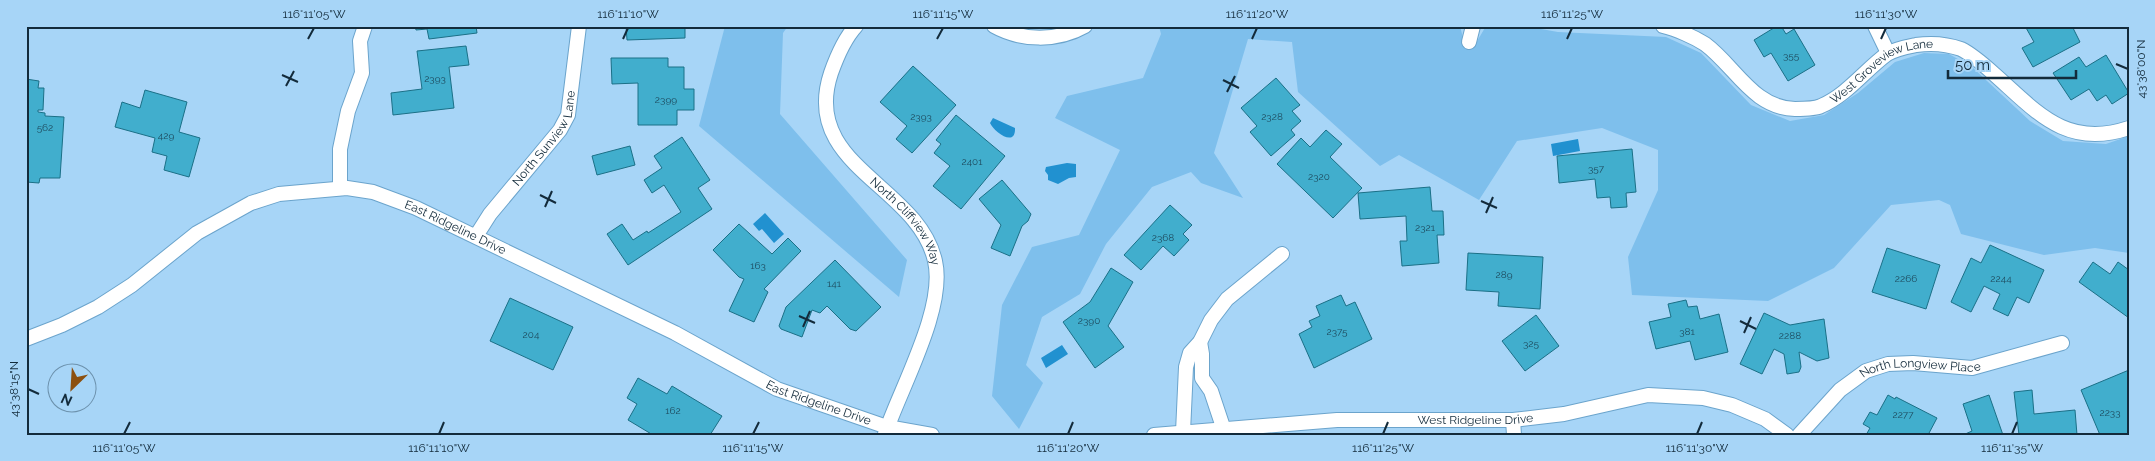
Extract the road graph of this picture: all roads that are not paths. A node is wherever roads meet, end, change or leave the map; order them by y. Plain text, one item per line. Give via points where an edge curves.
1 (365, 26) edge
2 (579, 26) edge
3 (856, 26) edge
4 (994, 26) edge
5 (1085, 26) edge
6 (1473, 26) edge
7 (1663, 26) edge
8 (1875, 26) edge
9 (1469, 42) dead end
10 (1888, 53) junction
11 (2129, 128) edge
12 (340, 188) junction
13 (476, 236) junction
14 (1282, 254) dead end
15 (26, 339) edge
16 (1200, 342) junction
17 (2062, 343) dead end
18 (1206, 386) junction
19 (1186, 388) junction
20 (1513, 420) junction
21 (1224, 430) junction
22 (886, 431) edge
23 (1183, 432) junction
24 (932, 435) edge
25 (1154, 435) edge
26 (1514, 435) edge
27 (1788, 435) edge
28 (1799, 435) edge

1 - 12 street via 360,41 362,72 348,111 340,149
2 - 13 street, North Sunview Lane via 568,115 560,130 490,214
3 - 22 street, North Cliffview Way via 837,56 827,85 826,112 837,142 852,162 908,213 923,232 935,261 933,311
4 - 5 street via 1026,38 1055,37
6 - 9 street
7 - 10 street, West Groveview Lane via 1705,44 1762,99 1778,107 1820,106 1839,95
8 - 10 street
10 - 11 street, West Groveview Lane via 1925,44 1961,49 1980,61 2044,118 2065,130 2110,134
12 - 13 street, East Ridgeline Drive via 394,198
12 - 15 street, East Ridgeline Drive via 279,194 251,203 197,233 132,285 98,307
13 - 22 street, East Ridgeline Drive via 676,333 777,389
14 - 16 street via 1227,299 1210,320
16 - 18 street via 1202,378
16 - 19 street via 1190,353
17 - 28 street, North Longview Place via 1972,368 1913,363 1888,364 1866,371 1840,390
18 - 19 street
18 - 21 street via 1211,391
19 - 23 street
20 - 21 street, West Ridgeline Drive via 1337,420
20 - 26 street
20 - 27 street, West Ridgeline Drive via 1564,414 1648,395 1703,398 1732,405 1765,419
21 - 23 street, West Ridgeline Drive
22 - 24 street
23 - 25 street, West Ridgeline Drive

